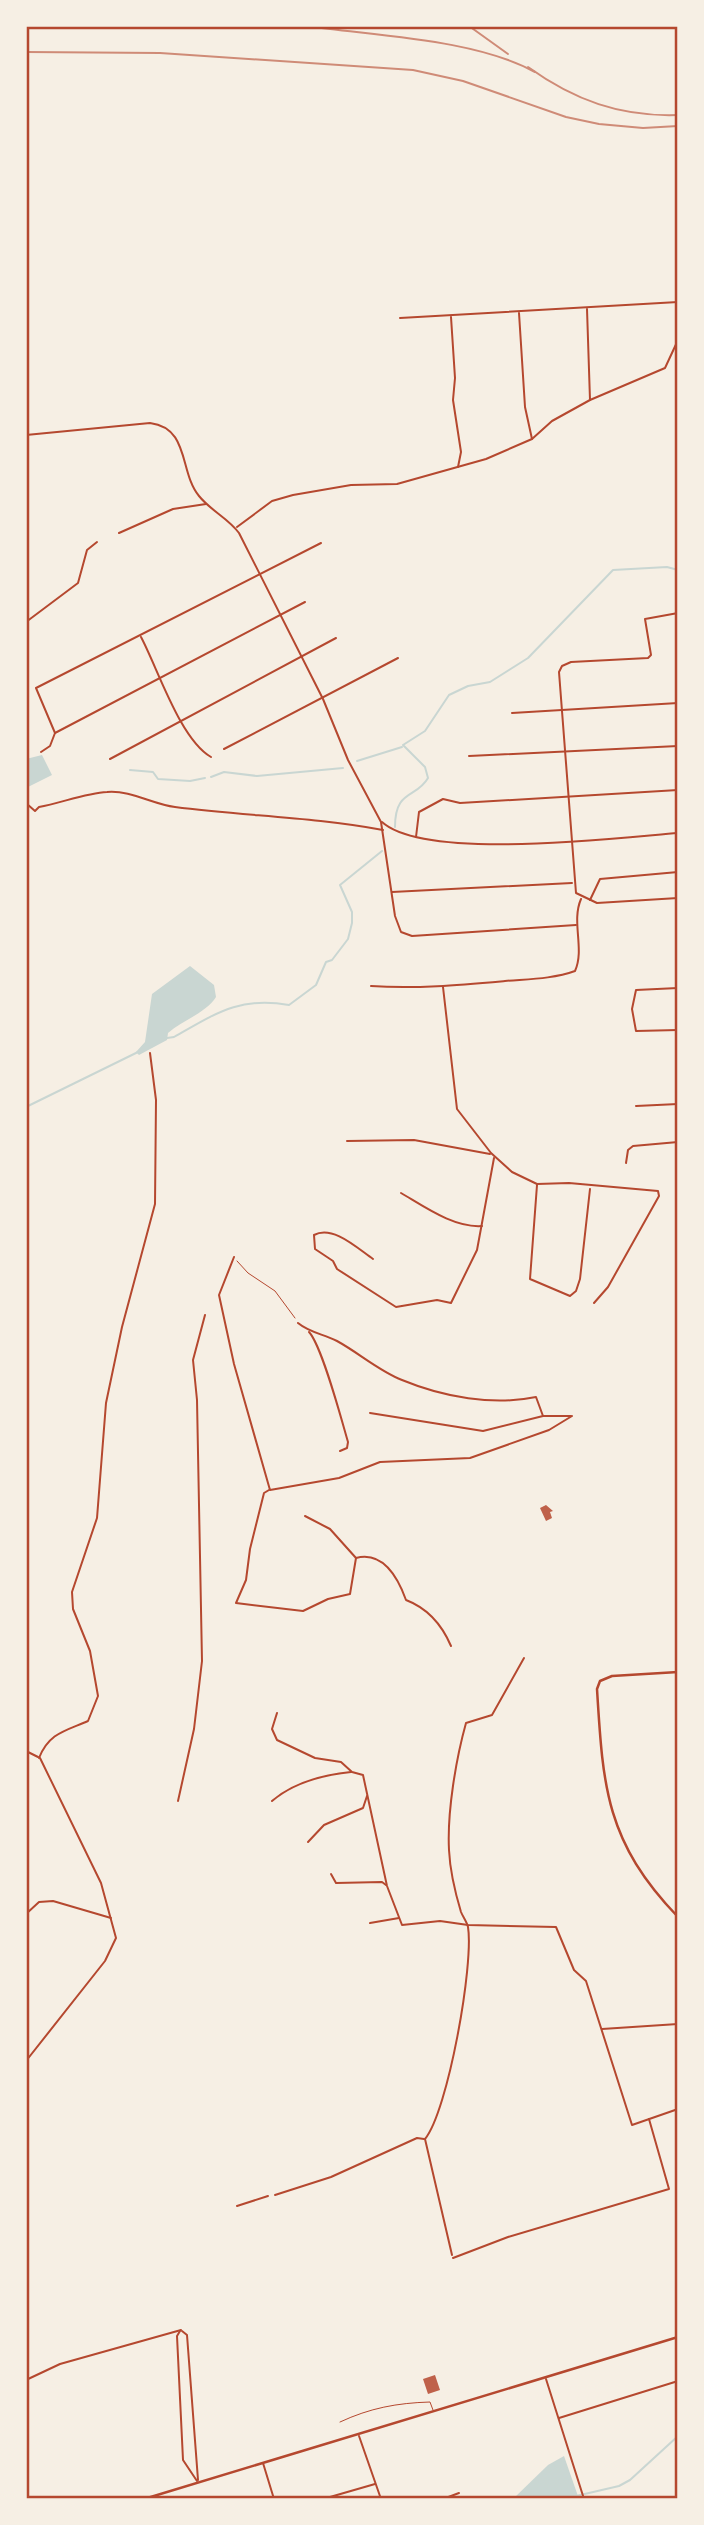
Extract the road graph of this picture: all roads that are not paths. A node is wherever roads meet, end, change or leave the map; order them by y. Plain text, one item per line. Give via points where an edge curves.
1 (678, 302) edge
2 (587, 308) junction
3 (519, 312) junction
4 (451, 316) junction
5 (400, 318) dead end
6 (678, 340) edge
7 (590, 400) junction
8 (26, 435) edge
9 (531, 439) junction
10 (458, 468) junction
11 (207, 504) junction
12 (235, 528) junction
13 (119, 533) dead end
14 (97, 542) dead end
15 (321, 543) dead end
16 (260, 574) junction
17 (305, 602) dead end
18 (678, 613) edge
19 (281, 616) junction
20 (26, 622) edge
21 (141, 636) junction
22 (336, 638) dead end
23 (302, 657) junction
24 (398, 657) dead end
25 (162, 676) junction
26 (323, 699) junction
27 (678, 703) edge
28 (562, 710) junction
29 (512, 713) dead end
30 (181, 719) junction
31 (55, 733) junction
32 (678, 746) edge
33 (224, 749) dead end
34 (565, 751) junction
35 (41, 752) dead end
36 (469, 756) dead end
37 (211, 757) dead end
38 (110, 759) dead end
39 (678, 790) edge
40 (568, 796) junction
41 (27, 804) edge
42 (381, 822) junction
43 (384, 830) junction
44 (392, 831) junction
45 (678, 833) edge
46 (386, 838) junction
47 (415, 838) junction
48 (570, 841) junction
49 (678, 872) edge
50 (573, 883) junction
51 (391, 892) junction
52 (581, 898) junction
53 (678, 898) edge
54 (589, 901) junction
55 (576, 925) junction
56 (372, 986) dead end
57 (443, 986) junction
58 (678, 988) edge
59 (678, 1030) edge
60 (150, 1053) dead end
61 (678, 1104) edge
62 (636, 1106) dead end
63 (347, 1141) dead end
64 (678, 1142) edge
65 (491, 1153) junction
66 (495, 1157) junction
67 (626, 1163) dead end
68 (537, 1184) junction
69 (590, 1187) junction
70 (401, 1193) dead end
71 (483, 1226) junction
72 (234, 1257) road end
73 (373, 1259) dead end
74 (594, 1303) dead end
75 (205, 1315) dead end
76 (299, 1323) road end
77 (308, 1331) junction
78 (370, 1413) dead end
79 (543, 1416) junction
80 (340, 1451) dead end
81 (270, 1490) junction
82 (304, 1517) dead end
83 (356, 1558) junction
84 (451, 1646) dead end
85 (524, 1658) dead end
86 (678, 1672) edge
87 (277, 1713) dead end
88 (26, 1744) edge
89 (27, 1751) edge
90 (39, 1758) junction
91 (352, 1772) junction
92 (368, 1795) junction
93 (178, 1801) dead end
94 (272, 1801) dead end
95 (308, 1842) dead end
96 (331, 1874) dead end
97 (387, 1886) junction
98 (26, 1914) edge
99 (678, 1917) edge
100 (112, 1918) junction
101 (399, 1918) junction
102 (370, 1923) dead end
103 (468, 1925) junction
104 (678, 2024) edge
105 (601, 2029) junction
106 (26, 2061) edge
107 (678, 2109) edge
108 (649, 2119) junction
109 (425, 2139) junction
110 (275, 2195) dead end
111 (268, 2196) dead end
112 (237, 2206) dead end
113 (181, 2330) junction
114 (678, 2337) edge
115 (546, 2379) junction
116 (26, 2380) edge
117 (678, 2381) edge
118 (433, 2412) junction
119 (558, 2419) junction
120 (340, 2422) dead end
121 (359, 2435) junction
122 (263, 2462) junction
123 (198, 2482) junction
124 (376, 2484) junction
125 (459, 2493) dead end
126 (330, 2497) edge
127 (144, 2499) edge
128 (274, 2499) edge
129 (381, 2499) edge
130 (443, 2499) edge
131 (584, 2499) edge

1 - 2 street
2 - 3 street
2 - 7 street
3 - 4 street
3 - 9 street
4 - 5 street
4 - 10 street via 453,400 461,452
6 - 7 street via 665,368
7 - 9 street
8 - 11 street via 162,425 178,441 193,488
9 - 10 street
10 - 12 street via 397,484 351,485 293,495 272,501
11 - 12 street
11 - 13 street via 173,509
12 - 16 street
14 - 20 street via 87,550 78,583
15 - 16 street
16 - 19 street
16 - 21 street
17 - 19 street
18 - 28 street via 645,619 648,658 565,664 559,672
19 - 23 street
19 - 25 street
21 - 25 street
21 - 31 street via 125,640 36,688
22 - 23 street
23 - 26 street
23 - 30 street
24 - 26 street
25 - 30 street
25 - 31 street
26 - 33 street
26 - 42 street
27 - 28 street
28 - 29 street
28 - 34 street
30 - 37 street via 195,743
30 - 38 street
31 - 35 street via 50,746
32 - 34 street
34 - 36 street
34 - 40 street
39 - 40 street
40 - 47 street via 460,803 443,799 419,812
40 - 48 street
41 - 43 street via 35,811 118,792 171,807 245,817 326,819
42 - 43 street
42 - 44 street
43 - 46 street
44 - 46 street
44 - 47 street
45 - 48 street
46 - 51 street
47 - 48 street via 475,845
48 - 50 street
49 - 54 street via 600,878
50 - 51 street
50 - 52 street
51 - 55 street via 398,928 412,936
52 - 54 street
52 - 55 street
53 - 54 street
55 - 57 street via 575,971
56 - 57 street
57 - 65 street via 457,1109
58 - 59 street via 636,990 632,1010 636,1031
60 - 90 street via 156,1100 155,1204 106,1403 97,1518 72,1592 98,1696 88,1721 46,1742
61 - 62 street
63 - 65 street via 414,1140
64 - 67 street via 633,1146
65 - 66 street
66 - 68 street
66 - 71 street
68 - 69 street
68 - 69 street via 530,1279 573,1295 582,1265
69 - 74 street via 649,1188 659,1196 608,1287
70 - 71 street via 469,1227
71 - 73 street via 477,1250 451,1303 437,1300 396,1307 337,1269 314,1248 314,1235 332,1233
72 - 81 street via 219,1295
75 - 93 street via 193,1360 202,1661 194,1729
76 - 77 street
77 - 79 street via 326,1335 393,1376 420,1386 480,1400 536,1397
77 - 80 street via 321,1351 348,1442
78 - 79 street via 483,1431
79 - 81 street via 572,1416 550,1430 470,1458 380,1462 340,1479
81 - 83 street via 264,1493 246,1580 236,1603 303,1611 328,1599 346,1598
82 - 83 street via 330,1529
83 - 84 street via 372,1556 384,1563 406,1600 421,1606 445,1632
85 - 103 street via 492,1715 466,1723 460,1743 449,1849 462,1916
86 - 99 main road via 604,1678 597,1689 608,1802 638,1872
87 - 91 street via 272,1729 277,1740 316,1758 341,1762
88 - 89 street
89 - 90 street
90 - 100 street via 88,1852
91 - 92 street via 363,1775
91 - 94 street via 287,1788
92 - 95 street via 363,1808 324,1825
92 - 97 street
96 - 97 street via 336,1884 382,1882
97 - 101 street
98 - 100 street via 38,1902 53,1901
100 - 106 street via 116,1938 105,1961
101 - 102 street
101 - 103 street via 402,1925 409,1926 440,1921
103 - 105 street via 556,1927 574,1970 586,1982
103 - 109 street via 457,2034 436,2122
104 - 105 street
105 - 108 street via 632,2125
107 - 108 street
108 - 109 street via 669,2189 452,2256
109 - 110 street via 417,2138 331,2177
111 - 112 street
113 - 116 street via 60,2364
113 - 123 street via 187,2340
113 - 123 street via 177,2336 183,2460
114 - 115 main road
115 - 118 main road
115 - 119 street
117 - 119 street
118 - 120 lane via 430,2402 395,2403
118 - 121 main road
119 - 131 street
121 - 122 main road
121 - 124 street
122 - 123 main road
122 - 128 street
123 - 127 main road
124 - 126 street
124 - 129 street
125 - 130 street

